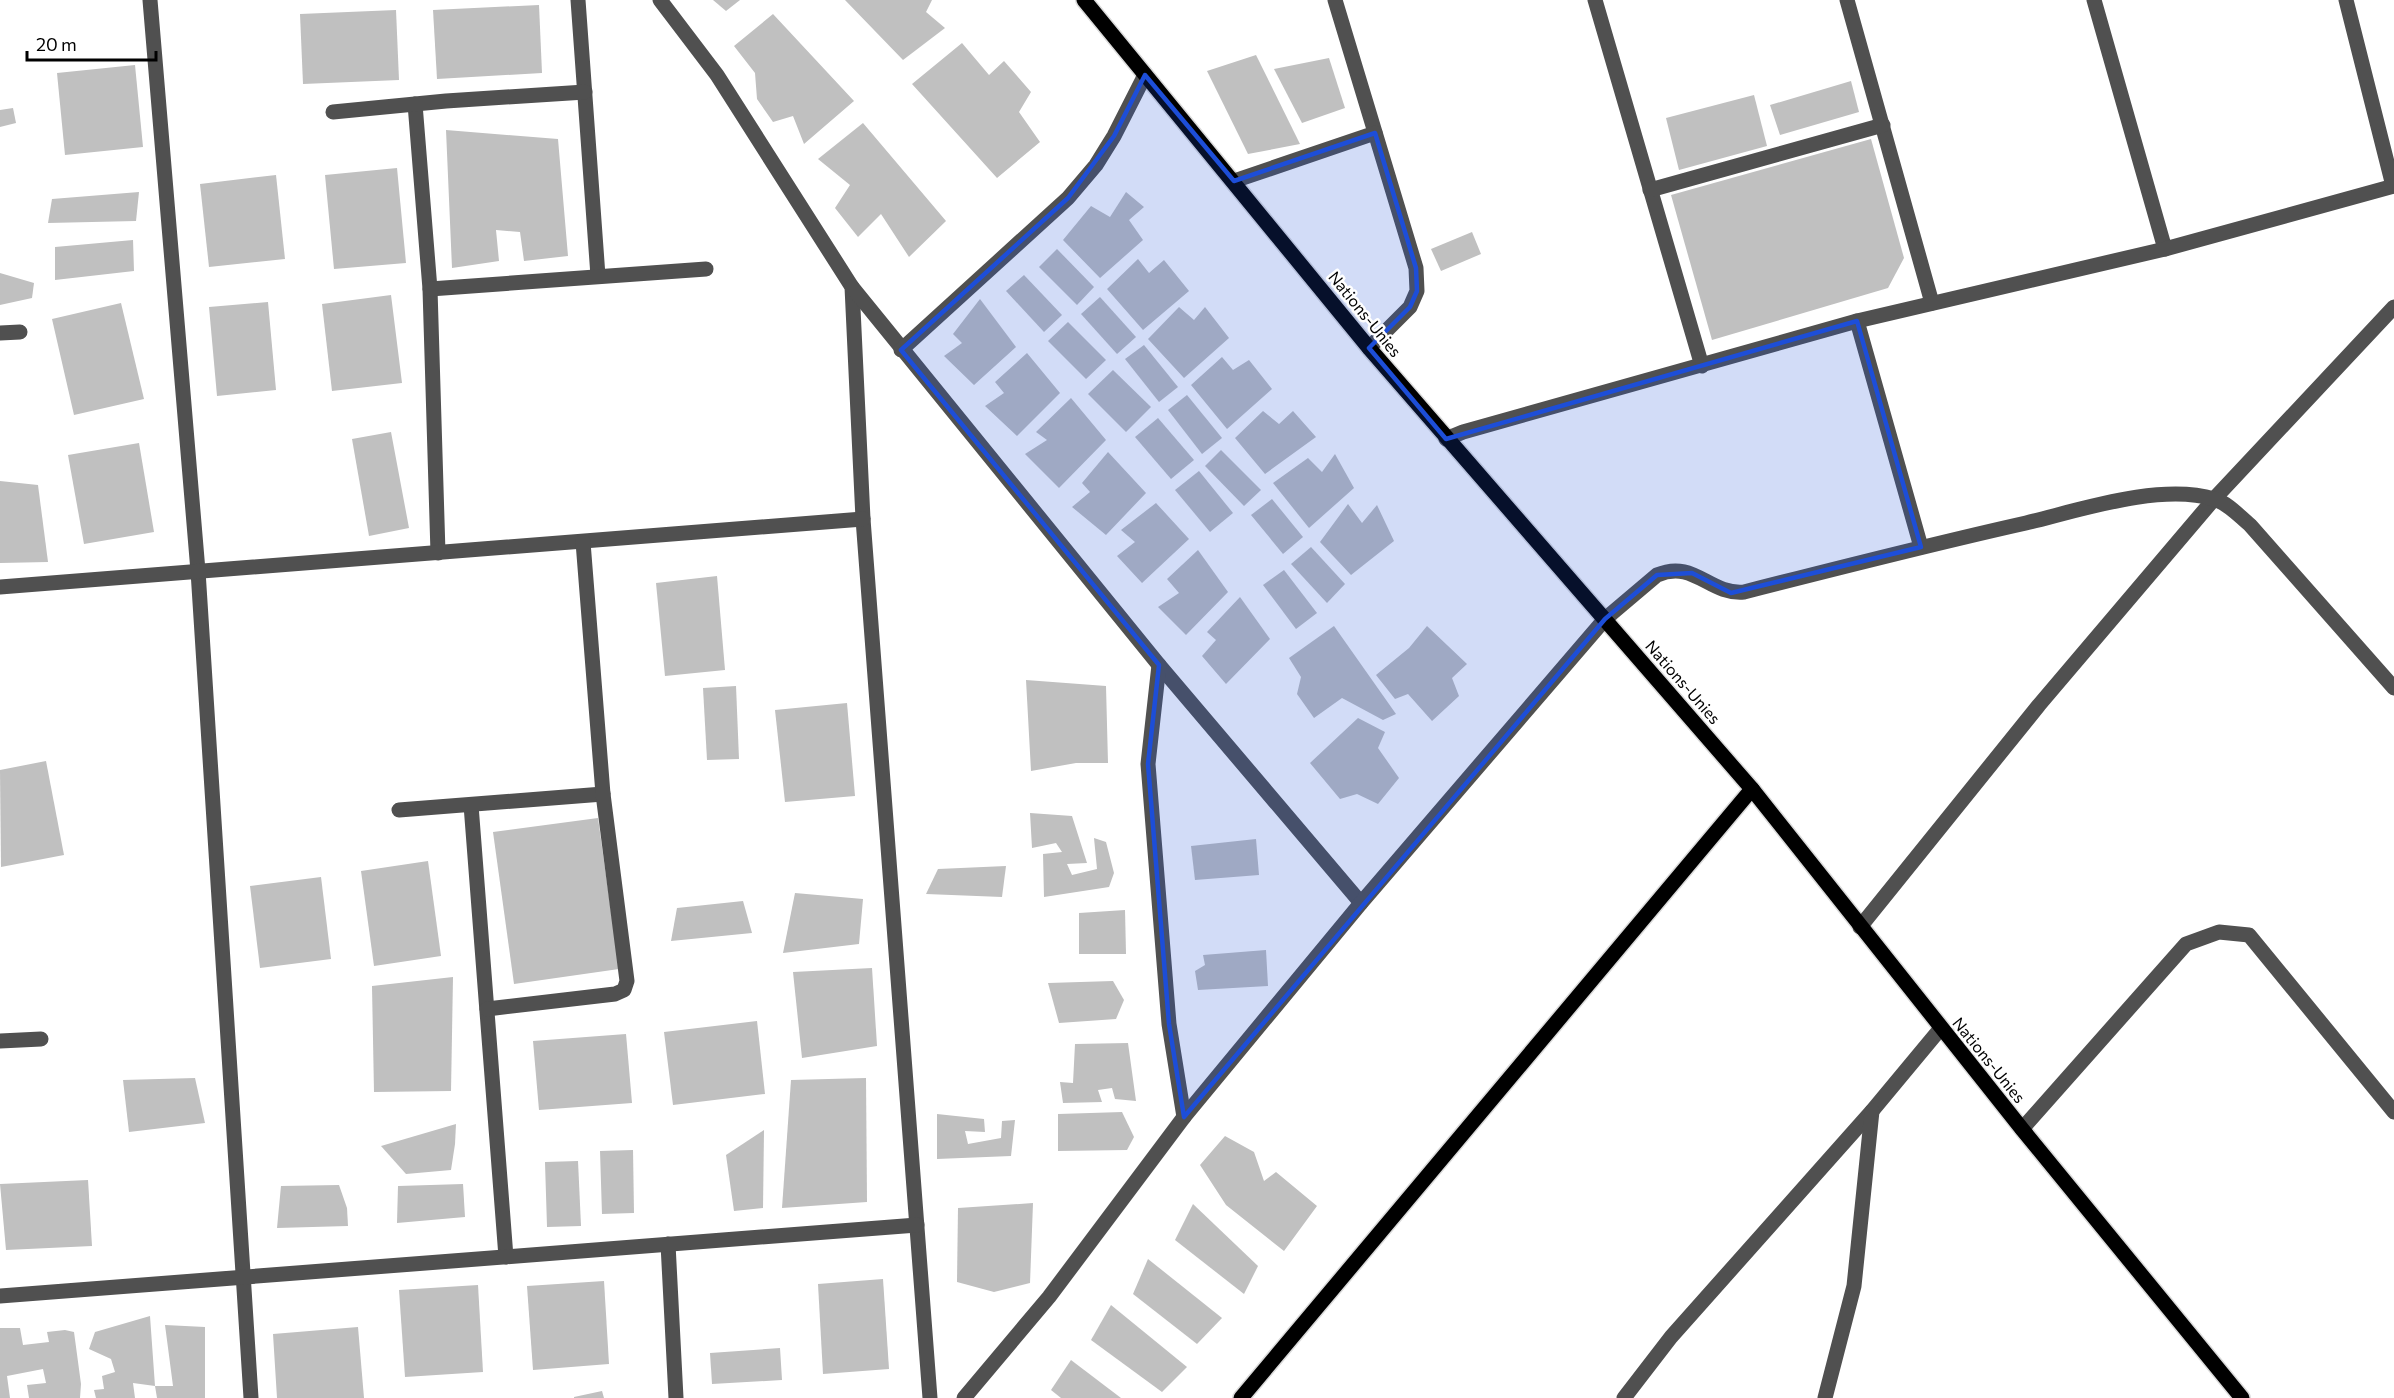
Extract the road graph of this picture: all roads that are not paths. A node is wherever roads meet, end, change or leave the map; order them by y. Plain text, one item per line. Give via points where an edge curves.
1 (150, 0) edge
2 (578, 0) edge
3 (660, 0) edge
4 (1084, 0) edge
5 (1335, 0) edge
6 (1595, 0) edge
7 (1847, 0) edge
8 (2094, 0) edge
9 (2346, 0) edge
10 (1145, 75) junction
11 (585, 92) junction
12 (415, 104) junction
13 (333, 112) dead end
14 (1883, 125) junction
15 (1375, 133) junction
16 (1234, 181) junction
17 (2394, 186) edge
18 (1650, 190) junction
19 (2164, 249) junction
20 (706, 269) dead end
21 (598, 276) junction
22 (852, 287) junction
23 (430, 289) junction
24 (1932, 303) junction
25 (2393, 310) edge
26 (1857, 321) junction
27 (20, 332) dead end
28 (0, 333) edge
29 (1369, 348) junction
30 (901, 350) junction
31 (1702, 366) junction
32 (1446, 439) junction
33 (2214, 499) junction
34 (864, 519) junction
35 (583, 542) junction
36 (1921, 547) junction
37 (438, 553) junction
38 (198, 571) junction
39 (0, 587) edge
40 (1605, 619) junction
41 (1159, 665) junction
42 (2394, 688) edge
43 (1752, 789) junction
44 (603, 794) junction
45 (471, 805) junction
46 (399, 810) dead end
47 (1361, 903) junction
48 (1860, 927) junction
49 (487, 1009) junction
50 (1941, 1028) junction
51 (41, 1039) dead end
52 (0, 1041) edge
53 (1872, 1111) junction
54 (2394, 1112) edge
55 (1184, 1117) junction
56 (2022, 1129) junction
57 (917, 1225) junction
58 (668, 1244) junction
59 (506, 1257) junction
60 (242, 1277) junction
61 (0, 1296) edge
62 (251, 1398) edge
63 (676, 1398) edge
64 (930, 1398) edge
65 (964, 1398) edge
66 (1241, 1398) edge
67 (1624, 1398) edge
68 (1825, 1398) edge
69 (2242, 1398) edge

1 - 38 street
2 - 11 street
3 - 22 street via 717,75
4 - 10 main road, Nations-Unies
5 - 15 street
6 - 18 street
7 - 14 street
8 - 19 street
9 - 17 street
10 - 16 main road, Nations-Unies
10 - 30 street via 1096,165 1068,198
11 - 12 street
11 - 21 street
12 - 13 street
12 - 23 street
14 - 18 street
14 - 24 street
15 - 16 street
15 - 29 street via 1416,268 1417,291 1410,308
16 - 29 main road, Nations-Unies
17 - 19 street
18 - 31 street
19 - 24 street
20 - 21 street
21 - 23 street
22 - 30 street
22 - 34 street
23 - 37 street
24 - 26 street
25 - 33 street
26 - 31 street
26 - 36 street
27 - 28 street
29 - 32 main road, Nations-Unies
30 - 41 street
31 - 32 street
32 - 40 main road, Nations-Unies
33 - 36 street via 2178,495 2140,497
33 - 42 street via 2250,525
33 - 48 street via 2039,705
34 - 35 street
34 - 57 street
35 - 37 street
35 - 44 street
36 - 40 street via 1744,592 1731,593 1692,573 1666,571
37 - 38 street
38 - 39 street
38 - 60 street
40 - 43 main road, Nations-Unies
40 - 47 street
41 - 47 street
41 - 55 street via 1148,764 1169,1024
43 - 48 main road, Nations-Unies
43 - 66 main road
44 - 45 street
44 - 49 street via 627,981 624,990
45 - 46 street
45 - 49 street
47 - 55 street
48 - 50 main road, Nations-Unies
49 - 59 street
50 - 53 street
50 - 56 main road, Nations-Unies
51 - 52 street
53 - 67 street via 1671,1337
53 - 68 street via 1854,1286
54 - 56 street via 2248,935 2219,932 2186,944
55 - 65 street via 1049,1297
56 - 69 main road, Nations-Unies
57 - 58 street
57 - 64 street
58 - 59 street
58 - 63 street
59 - 60 street
60 - 61 street
60 - 62 street

